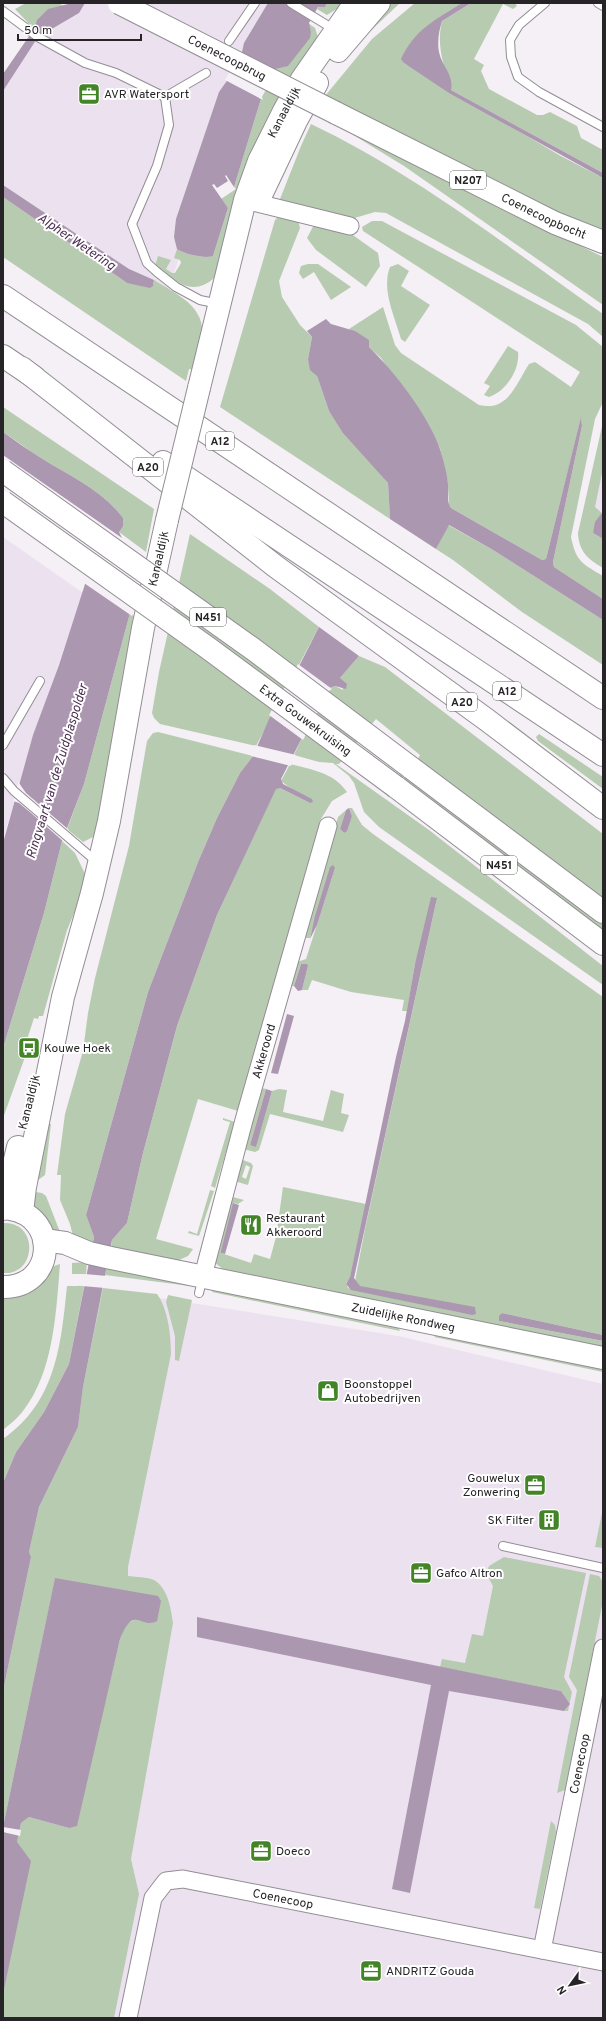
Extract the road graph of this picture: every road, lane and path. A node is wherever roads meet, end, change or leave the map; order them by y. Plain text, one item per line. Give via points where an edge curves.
1 (119, 3) edge
2 (255, 3) edge
3 (292, 3) edge
4 (355, 3) edge
5 (379, 3) edge
6 (545, 3) edge
7 (598, 3) edge
8 (603, 6) edge
9 (3, 11) edge
10 (335, 30) junction
11 (229, 41) dead end
12 (206, 73) dead end
13 (165, 97) junction
14 (336, 112) joint
15 (603, 127) edge
16 (251, 202) junction
17 (350, 226) dead end
18 (603, 242) edge
19 (3, 296) edge
20 (219, 304) junction
21 (3, 356) edge
22 (22, 368) junction
23 (3, 471) edge
24 (3, 502) edge
25 (40, 681) dead end
26 (601, 696) edge
27 (3, 745) edge
28 (603, 755) edge
29 (3, 778) edge
30 (603, 808) edge
31 (328, 826) dead end
32 (99, 864) junction
33 (603, 912) edge
34 (603, 944) edge
35 (10, 1210) edge
36 (44, 1250) junction
37 (201, 1285) junction
38 (3, 1287) edge
39 (603, 1358) edge
40 (503, 1546) dead end
41 (603, 1568) edge
42 (603, 1648) edge
43 (542, 1950) junction
44 (603, 1962) edge
45 (128, 2018) edge

1 - 14 main road, Coenecoopbrug / N207, bridge
2 - 11 lane
3 - 10 lane
4 - 10 main road, Kanaaldijk
5 - 10 main road, Kanaaldijk
6 - 15 lane via 519,25 510,40 510,57 518,77 539,92
7 - 8 lane
9 - 13 lane via 38,37 85,62 116,73
10 - 16 main road, Kanaaldijk via 325,70
12 - 13 lane
13 - 20 lane via 169,125 157,166 132,224 146,262 176,287 200,300
14 - 18 main road, Coenecoopbocht / N207 via 555,224
16 - 17 street
16 - 20 main road, Kanaaldijk
19 - 26 main road, A12
20 - 32 main road, Kanaaldijk, bridge via 143,628 120,768
21 - 22 main road, A12
22 - 28 main road, A12
22 - 30 main road, A20 via 274,566 462,701
23 - 33 main road, N451, bridge via 253,649
24 - 34 main road, Extra Gouwekruising / N451, bridge via 396,787
25 - 27 lane
29 - 32 lane via 14,791
31 - 37 street, Akkeroord via 244,1120
32 - 35 main road, Kanaaldijk via 63,997 25,1187
35 - 36 main road via 39,1226
36 - 37 main road, Zuidelijke Rondweg via 89,1253
36 - 38 main road via 35,1274 26,1282
37 - 39 main road, Zuidelijke Rondweg
40 - 41 lane
42 - 43 street, Coenecoop
43 - 44 street, Coenecoop
43 - 45 street, Coenecoop via 182,1879 166,1881 153,1898

